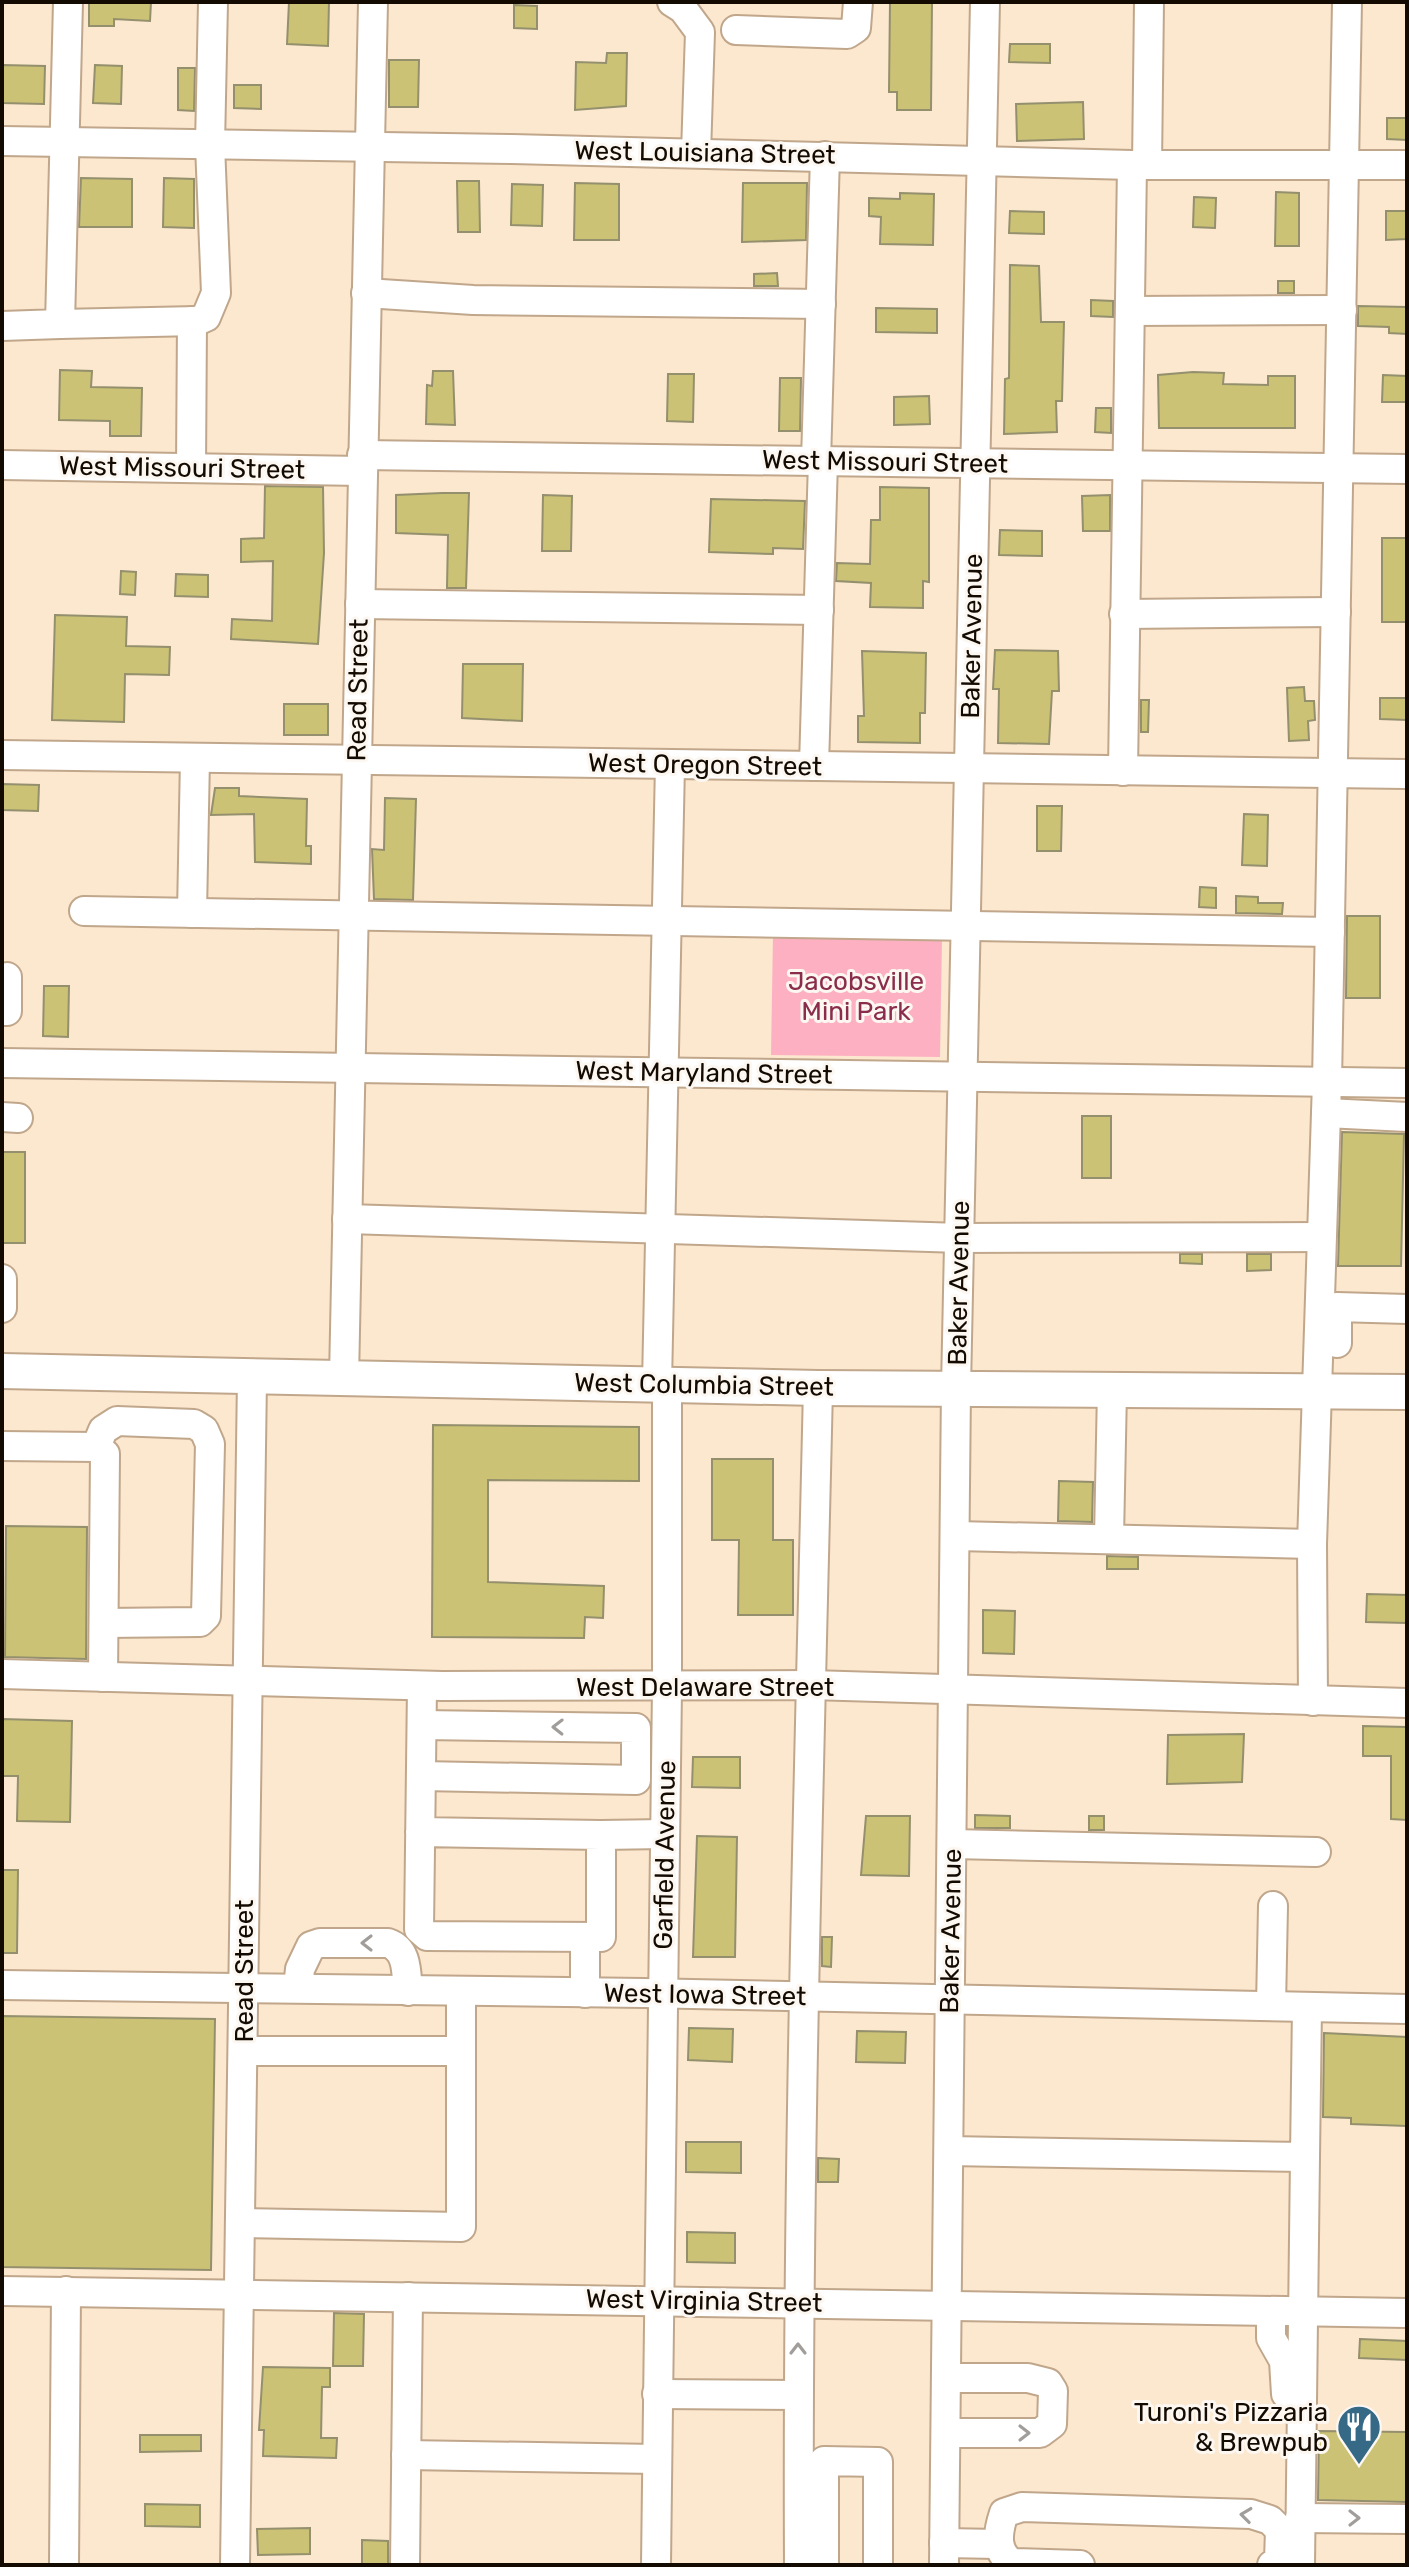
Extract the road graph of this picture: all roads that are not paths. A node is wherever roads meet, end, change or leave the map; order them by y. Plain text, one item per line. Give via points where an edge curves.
1 (68, 2) edge
2 (213, 2) edge
3 (373, 2) edge
4 (672, 2) edge
5 (858, 2) edge
6 (985, 2) edge
7 (1149, 2) edge
8 (1347, 2) edge
9 (736, 30) dead end
10 (2, 141) edge
11 (64, 142) junction
12 (210, 145) junction
13 (369, 148) junction
14 (696, 153) junction
15 (825, 156) junction
16 (982, 161) junction
17 (1139, 165) junction
18 (1344, 165) junction
19 (1407, 165) edge
20 (366, 293) junction
21 (821, 304) junction
22 (1342, 310) junction
23 (1132, 311) junction
24 (192, 321) junction
25 (60, 324) junction
26 (2, 326) edge
27 (820, 461) junction
28 (362, 463) junction
29 (975, 463) junction
30 (2, 465) edge
31 (1129, 465) junction
32 (191, 468) junction
33 (1339, 468) junction
34 (1407, 469) edge
35 (360, 604) junction
36 (819, 610) junction
37 (1336, 612) junction
38 (1124, 614) junction
39 (2, 755) edge
40 (195, 758) junction
41 (356, 760) junction
42 (670, 764) junction
43 (814, 766) junction
44 (969, 768) junction
45 (1123, 771) junction
46 (1333, 773) junction
47 (1407, 774) edge
48 (84, 911) dead end
49 (192, 913) junction
50 (353, 915) junction
51 (668, 920) junction
52 (966, 929) junction
53 (1330, 932) junction
54 (7, 977) dead end
55 (2, 1011) edge
56 (2, 1063) edge
57 (350, 1068) junction
58 (666, 1073) junction
59 (962, 1077) junction
60 (1327, 1082) junction
61 (1407, 1083) edge
62 (1326, 1113) junction
63 (1407, 1117) edge
64 (347, 1219) junction
65 (659, 1228) junction
66 (1321, 1237) junction
67 (961, 1238) junction
68 (2, 1279) edge
69 (2, 1308) edge
70 (1407, 1309) edge
71 (2, 1371) edge
72 (252, 1378) junction
73 (344, 1378) junction
74 (662, 1384) junction
75 (818, 1388) junction
76 (956, 1388) junction
77 (1112, 1390) junction
78 (1327, 1392) junction
79 (1407, 1392) edge
80 (2, 1446) edge
81 (96, 1447) junction
82 (956, 1536) junction
83 (1109, 1538) junction
84 (1312, 1544) junction
85 (104, 1623) junction
86 (2, 1674) edge
87 (103, 1677) junction
88 (246, 1681) junction
89 (811, 1685) junction
90 (422, 1686) junction
91 (667, 1688) junction
92 (955, 1692) junction
93 (1313, 1701) junction
94 (1407, 1703) edge
95 (422, 1725) junction
96 (421, 1776) junction
97 (420, 1832) junction
98 (664, 1834) junction
99 (601, 1835) junction
100 (952, 1844) junction
101 (1316, 1852) dead end
102 (1273, 1906) dead end
103 (419, 1929) junction
104 (585, 1937) junction
105 (400, 1951) junction
106 (2, 1985) edge
107 (244, 1987) junction
108 (298, 1988) junction
109 (408, 1991) junction
110 (461, 1992) junction
111 (585, 1993) junction
112 (663, 1994) junction
113 (803, 1996) junction
114 (950, 1999) junction
115 (1271, 2006) junction
116 (1307, 2007) junction
117 (1407, 2009) edge
118 (244, 2051) junction
119 (461, 2051) junction
120 (949, 2151) junction
121 (1305, 2157) junction
122 (241, 2223) junction
123 (2, 2291) edge
124 (66, 2291) junction
125 (240, 2293) junction
126 (408, 2297) junction
127 (658, 2301) junction
128 (798, 2303) junction
129 (948, 2304) junction
130 (1271, 2311) junction
131 (1302, 2311) junction
132 (1407, 2313) edge
133 (947, 2378) junction
134 (657, 2394) junction
135 (798, 2395) junction
136 (946, 2433) junction
137 (406, 2455) junction
138 (657, 2459) junction
139 (1407, 2519) edge
140 (1290, 2524) junction
141 (998, 2544) junction
142 (944, 2554) edge
143 (64, 2565) edge
144 (235, 2565) edge
145 (405, 2565) edge
146 (656, 2565) edge
147 (799, 2565) edge
148 (824, 2565) edge
149 (878, 2565) edge
150 (1080, 2565) edge
151 (1272, 2565) edge
152 (1300, 2565) edge

1 - 11 street
2 - 12 street
3 - 13 street, Read Street
4 - 14 street via 700,32
5 - 9 street via 856,28 847,34
6 - 16 street, Baker Avenue
7 - 17 street
8 - 18 street
10 - 11 street, West Louisiana Street
11 - 12 street, West Louisiana Street
11 - 25 street
12 - 13 street, West Louisiana Street
12 - 24 street via 216,293 206,317
13 - 14 street, West Louisiana Street
13 - 20 street, Read Street
14 - 15 street, West Louisiana Street
15 - 16 street, West Louisiana Street
15 - 21 street
16 - 17 street, West Louisiana Street
16 - 29 street, Baker Avenue
17 - 18 street, West Louisiana Street
17 - 23 street
18 - 19 street, West Louisiana Street
18 - 22 street
20 - 21 street via 473,300
20 - 28 street, Read Street
21 - 27 street
22 - 23 street
22 - 33 street
23 - 31 street
24 - 25 street
24 - 32 street
25 - 26 street
27 - 28 street, West Missouri Street
27 - 29 street, West Missouri Street
27 - 36 street
28 - 32 street, West Missouri Street
28 - 35 street, Read Street
29 - 31 street, West Missouri Street
29 - 44 street, Baker Avenue
30 - 32 street, West Missouri Street
31 - 33 street, West Missouri Street
31 - 38 street
33 - 34 street, West Missouri Street
33 - 37 street
35 - 36 street
35 - 41 street, Read Street
36 - 43 street
37 - 38 street
37 - 46 street
38 - 45 street
39 - 40 street, West Oregon Street
40 - 41 street, West Oregon Street
40 - 49 street
41 - 42 street, West Oregon Street
41 - 50 street, Read Street
42 - 43 street, West Oregon Street
42 - 51 street, Garfield Avenue
43 - 44 street, West Oregon Street
44 - 45 street, West Oregon Street
44 - 52 street, Baker Avenue
45 - 46 street, West Oregon Street
46 - 47 street, West Oregon Street
46 - 53 street
48 - 49 street
49 - 50 street
50 - 51 street
50 - 57 street, Read Street
51 - 52 street
51 - 58 street, Garfield Avenue
52 - 53 street
52 - 59 street, Baker Avenue
53 - 60 street
54 - 55 street via 7,1011
56 - 57 street, West Maryland Street
57 - 58 street, West Maryland Street
57 - 64 street, Read Street
58 - 59 street, West Maryland Street
58 - 65 street, Garfield Avenue
59 - 60 street, West Maryland Street
59 - 67 street, Baker Avenue
60 - 61 street, West Maryland Street
60 - 62 street
62 - 63 street
62 - 66 street
64 - 65 street
64 - 73 street, Read Street
65 - 67 street
65 - 74 street, Garfield Avenue
66 - 67 street
66 - 78 street
67 - 76 street, Baker Avenue
68 - 69 street
70 - 78 street via 1337,1307
71 - 72 main road, West Columbia Street
72 - 73 main road, West Columbia Street
72 - 88 street, Read Street
73 - 74 main road, West Columbia Street
74 - 75 main road, West Columbia Street
74 - 91 street, Garfield Avenue
75 - 76 main road, West Columbia Street
75 - 89 street
76 - 77 main road, West Columbia Street
76 - 82 street, Baker Avenue
77 - 78 main road, West Columbia Street
77 - 83 street
78 - 79 main road, West Columbia Street
78 - 84 street
80 - 81 street
81 - 85 street via 106,1463
81 - 85 street via 103,1430 117,1421 194,1424 204,1430 210,1444 206,1616 200,1622
82 - 83 street
82 - 92 street, Baker Avenue
83 - 84 street
84 - 93 street
85 - 87 street
86 - 87 street, West Delaware Street
87 - 88 street, West Delaware Street
88 - 90 street, West Delaware Street
88 - 107 street, Read Street
89 - 91 street, West Delaware Street
89 - 92 street, West Delaware Street
89 - 113 street
90 - 91 street, West Delaware Street
90 - 95 street
91 - 98 street, Garfield Avenue
92 - 93 street, West Delaware Street
92 - 100 street, Baker Avenue
93 - 94 street, West Delaware Street
95 - 96 street
96 -> 95 street via 636,1780 636,1728
96 - 97 street
97 - 99 street
97 - 103 street
98 - 99 street
98 - 112 street, Garfield Avenue
99 - 104 street via 601,1937
100 - 101 street
100 - 114 street, Baker Avenue
102 - 115 street
103 - 104 street via 427,1936
103 - 105 street
104 - 111 street
105 -> 108 street via 388,1943 311,1946
105 - 109 street
106 - 107 street, West Iowa Street
107 - 108 street, West Iowa Street
107 - 118 street, Read Street
108 - 109 street, West Iowa Street
109 - 110 street, West Iowa Street
110 - 111 street, West Iowa Street
110 - 119 street
111 - 112 street, West Iowa Street
112 - 113 street, West Iowa Street
112 - 127 street, Garfield Avenue
113 - 114 street, West Iowa Street
113 - 128 street
114 - 115 street, West Iowa Street
114 - 120 street, Baker Avenue
115 - 116 street, West Iowa Street
116 - 117 street, West Iowa Street
116 - 121 street
118 - 119 street
118 - 122 street, Read Street
119 - 122 street via 461,2227
120 - 121 street
120 - 129 street, Baker Avenue
121 - 131 street
122 - 125 street, Read Street
123 - 124 street, West Virginia Street
124 - 125 street, West Virginia Street
124 - 143 street
125 - 126 street, West Virginia Street
125 - 144 street, Read Street
126 - 127 street, West Virginia Street
126 - 137 street
127 - 128 street, West Virginia Street
127 - 134 street, Garfield Avenue
128 - 129 street, West Virginia Street
135 -> 128 street
129 - 130 street, West Virginia Street
129 - 133 street, Baker Avenue
130 - 131 street, West Virginia Street
130 - 140 street via 1271,2338 1284,2361 1293,2431
131 - 132 street, West Virginia Street
131 - 140 street
133 - 136 street, Baker Avenue
136 -> 133 street via 1040,2433 1052,2424 1054,2409 1048,2383 1028,2378
134 - 135 street
134 - 138 street, Garfield Avenue
135 - 147 street
136 - 142 street, Baker Avenue
137 - 138 street
137 - 145 street
138 - 146 street, Garfield Avenue
140 -> 139 street
140 -> 141 street via 1251,2514 1022,2507 1004,2513
140 - 151 street via 1279,2560
140 - 152 street
141 - 142 street
141 - 150 street via 1012,2563
148 - 149 street via 824,2461 878,2462

